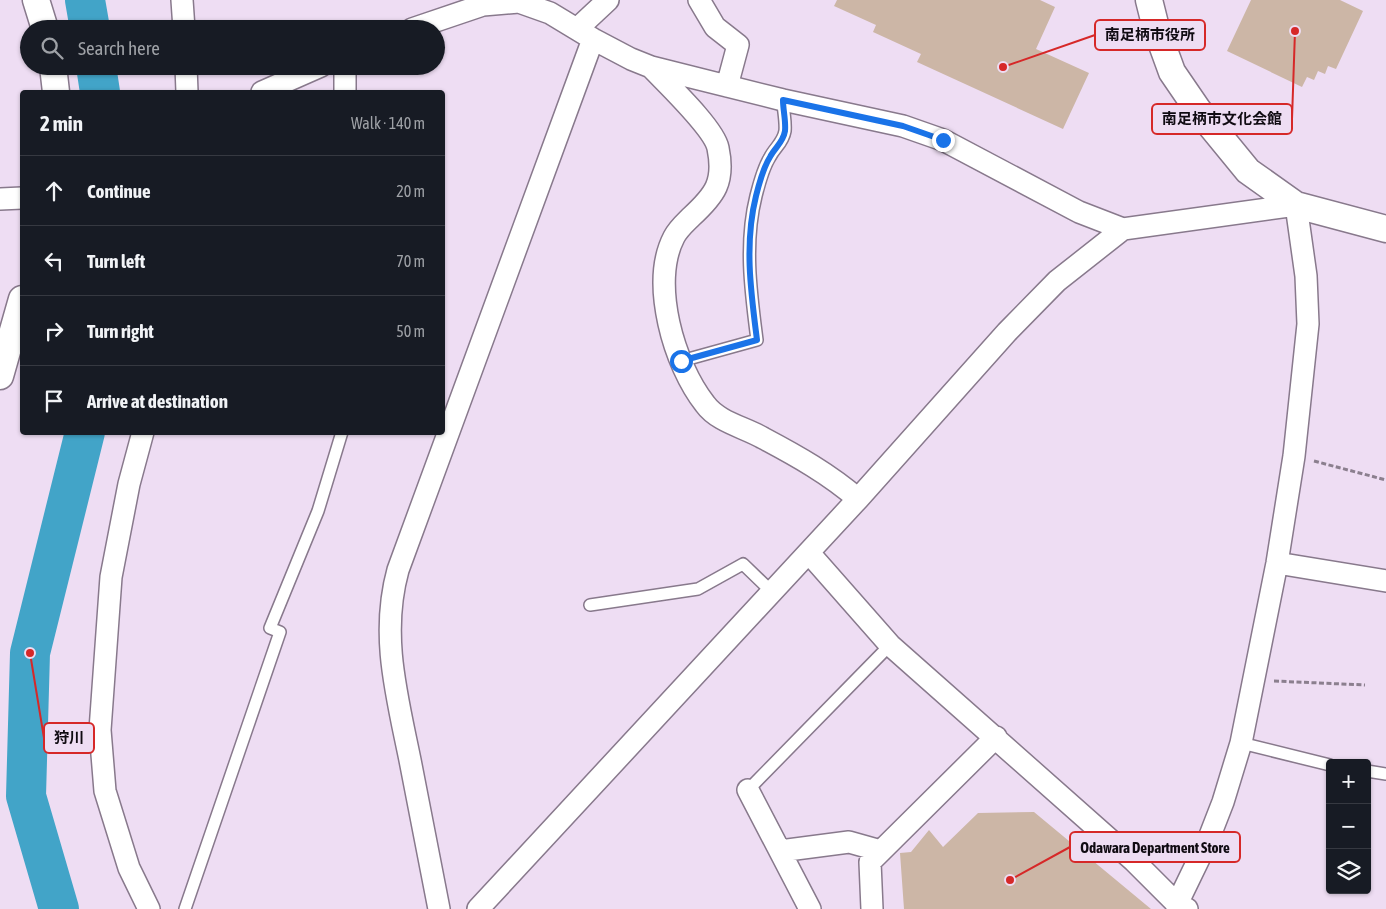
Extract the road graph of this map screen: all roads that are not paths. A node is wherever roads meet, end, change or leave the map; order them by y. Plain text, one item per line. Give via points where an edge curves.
1 (36, 0) edge
2 (182, 0) edge
3 (608, 0) edge
4 (699, 0) edge
5 (1149, 0) edge
6 (484, 3) edge
7 (42, 20) edge
8 (183, 20) edge
9 (437, 20) edge
10 (585, 34) junction
11 (651, 67) junction
12 (54, 75) edge
13 (186, 75) edge
14 (301, 75) edge
15 (345, 75) edge
16 (727, 86) junction
17 (56, 90) edge
18 (187, 90) edge
19 (267, 90) edge
20 (345, 90) edge
21 (783, 100) junction
22 (20, 198) edge
23 (0, 199) edge
24 (1296, 205) junction
25 (1123, 229) junction
26 (1386, 229) edge
27 (20, 305) edge
28 (681, 361) junction
29 (0, 376) edge
30 (143, 435) edge
31 (341, 435) edge
32 (858, 499) junction
33 (809, 553) junction
34 (1277, 563) junction
35 (1386, 581) edge
36 (772, 592) junction
37 (590, 604) dead end
38 (890, 645) junction
39 (996, 737) junction
40 (1241, 744) junction
41 (1326, 764) edge
42 (1371, 772) edge
43 (1386, 774) edge
44 (748, 790) joint
45 (780, 851) junction
46 (881, 851) junction
47 (1180, 907) edge
48 (149, 909) edge
49 (185, 909) edge
50 (440, 909) edge
51 (478, 909) edge
52 (810, 909) edge
53 (872, 909) edge

1 - 7 street
2 - 8 street
3 - 10 street
4 - 16 street via 715,27 738,45
5 - 24 street via 1172,72 1198,110 1248,171
6 - 9 street
6 - 10 street via 519,2 550,13
10 - 11 street
10 - 50 street via 392,592 391,658
11 - 16 street
11 - 28 street via 703,123 718,146 720,165 718,186 675,235 666,257 666,305
12 - 17 street
13 - 18 street
14 - 19 street
15 - 20 street
16 - 21 street
21 - 25 street via 896,124 943,140 1079,212
21 - 28 lane via 785,130 764,172 752,221 749,280 757,340
22 - 23 street
24 - 25 street
24 - 26 street
24 - 34 street via 1306,276 1308,324 1294,456
25 - 32 street via 1057,281 1007,332
27 - 29 street
28 - 32 street via 706,406 726,421 802,459
30 - 48 street via 129,484 111,576 100,730 105,791 129,868
31 - 49 lane via 318,510 270,628 280,632
32 - 33 street
33 - 36 street
33 - 38 street
34 - 35 street
34 - 40 street
36 - 37 lane via 743,564 698,589
36 - 51 street
38 - 39 street
38 - 44 lane
39 - 46 street
39 - 47 street via 1134,861
40 - 41 lane
40 - 47 street via 1210,838
42 - 43 lane
44 - 45 street
45 - 46 street via 849,842
45 - 52 street
46 - 53 street via 870,862

